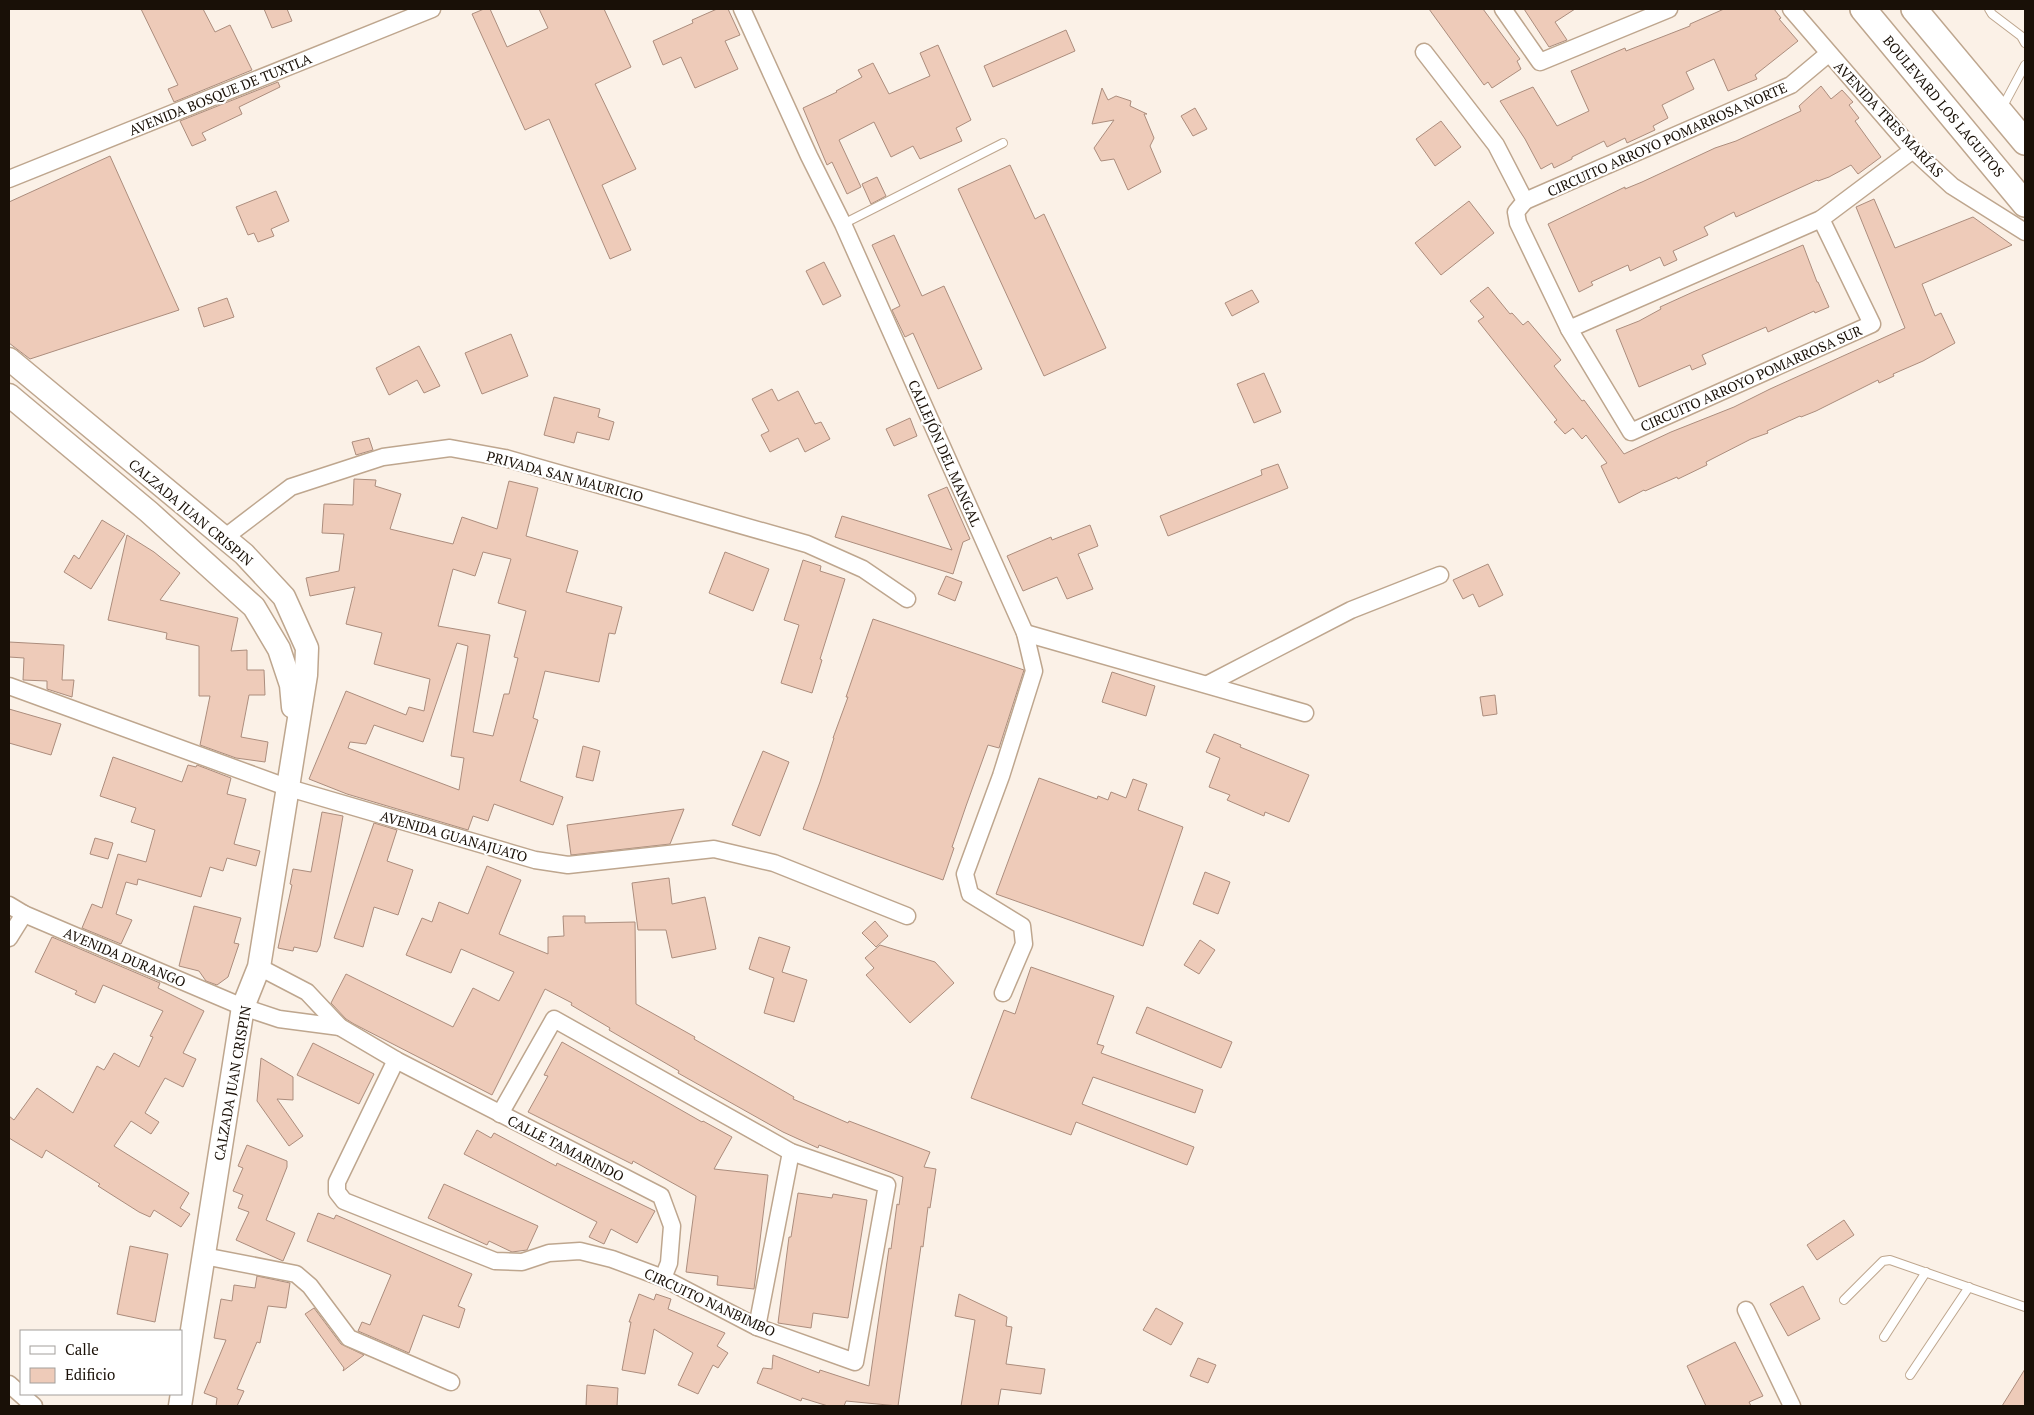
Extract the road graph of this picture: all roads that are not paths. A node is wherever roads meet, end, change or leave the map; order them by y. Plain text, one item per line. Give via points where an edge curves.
1 (432, 9) edge
2 (742, 9) edge
3 (1503, 9) edge
4 (1669, 9) edge
5 (1791, 9) edge
6 (1863, 9) edge
7 (1914, 9) edge
8 (1989, 9) edge
9 (2025, 43) edge
10 (1424, 52) dead end
11 (1828, 54) junction
12 (2025, 65) edge
13 (2000, 112) junction
14 (2025, 142) edge
15 (1003, 143) dead end
16 (1913, 150) junction
17 (9, 179) edge
18 (1525, 200) junction
19 (2025, 204) edge
20 (1821, 219) junction
21 (843, 224) junction
22 (2025, 232) edge
23 (1569, 329) junction
24 (9, 359) edge
25 (9, 395) edge
26 (224, 538) junction
27 (1440, 575) dead end
28 (907, 599) dead end
29 (1025, 633) junction
30 (1208, 684) junction
31 (9, 686) edge
32 (1305, 713) dead end
33 (296, 733) junction
34 (289, 788) junction
35 (9, 905) edge
36 (24, 914) junction
37 (907, 916) dead end
38 (9, 938) edge
39 (259, 967) junction
40 (1003, 993) dead end
41 (243, 1007) junction
42 (340, 1027) junction
43 (396, 1060) junction
44 (500, 1114) junction
45 (791, 1152) junction
46 (204, 1256) junction
47 (1926, 1272) junction
48 (663, 1278) junction
49 (1969, 1287) junction
50 (1844, 1300) dead end
51 (2025, 1307) edge
52 (1746, 1310) dead end
53 (757, 1327) junction
54 (1884, 1337) dead end
55 (1910, 1374) dead end
56 (451, 1382) dead end
57 (9, 1384) edge
58 (20, 1394) edge
59 (182, 1394) edge
60 (22, 1395) edge
61 (34, 1406) edge
62 (1792, 1406) edge

1 - 17 street, AVENIDA BOSQUE DE TUXTLA
2 - 21 street, CALLEJÓN DEL MANGAL
3 - 4 street via 1540,62
5 - 11 street, AVENIDA TRES MARÍAS
6 - 19 main road, BOULEVARD LOS LAGUITOS
7 - 13 main road
8 - 9 lane
10 - 18 street via 1496,145
11 - 16 street, AVENIDA TRES MARÍAS
11 - 18 street, CIRCUITO ARROYO POMARROSA NORTE via 1791,85
12 - 13 lane
13 - 14 main road
15 - 21 lane
16 - 20 street
16 - 22 street, AVENIDA TRES MARÍAS via 1952,186
18 - 23 street via 1516,212 1518,223
20 - 23 street
20 - 23 street, CIRCUITO ARROYO POMARROSA SUR via 1872,324 1631,432
21 - 29 street, CALLEJÓN DEL MANGAL
24 - 26 main road, CALZADA JUAN CRISPIN
25 - 33 main road, CALZADA JUAN CRISPIN via 149,512 254,607 278,649 291,685
26 - 28 street, PRIVADA SAN MAURICIO via 291,487 383,457 450,448 505,458 807,544 863,569
26 - 33 main road, CALZADA JUAN CRISPIN via 244,554 284,597 306,648 306,675
27 - 30 street via 1351,610
29 - 30 street
29 - 40 street, CALLEJÓN DEL MANGAL via 1034,671 1001,776 965,874 970,894 1022,926 1024,944
30 - 32 street
31 - 34 street, AVENIDA GUANAJUATO
33 - 34 main road, CALZADA JUAN CRISPIN
34 - 37 street, AVENIDA GUANAJUATO via 535,860 568,865 714,849 774,863
34 - 39 main road, CALZADA JUAN CRISPIN
35 - 36 street, AVENIDA DURANGO
36 - 38 street
36 - 41 street, AVENIDA DURANGO
39 - 41 main road, CALZADA JUAN CRISPIN
39 - 42 street via 306,992
41 - 42 street via 280,1019
41 - 46 main road, CALZADA JUAN CRISPIN
42 - 43 street
43 - 44 street, CALLE TAMARINDO
43 - 48 street, CIRCUITO NANBIMBO via 337,1182 337,1192 344,1201 495,1261 522,1262 549,1253 580,1251
44 - 45 street, CIRCUITO NANBIMBO via 554,1019
44 - 48 street, CALLE TAMARINDO via 661,1196 672,1226 669,1263
45 - 53 street
45 - 53 street, CIRCUITO NANBIMBO via 887,1185 855,1362
46 - 56 street via 296,1274 310,1286 349,1338
46 - 59 main road, CALZADA JUAN CRISPIN
47 - 49 lane
47 - 50 lane via 1883,1260
47 - 54 lane
48 - 53 street, CIRCUITO NANBIMBO
49 - 51 lane
49 - 55 lane
52 - 62 street
57 - 58 street
60 - 61 street

